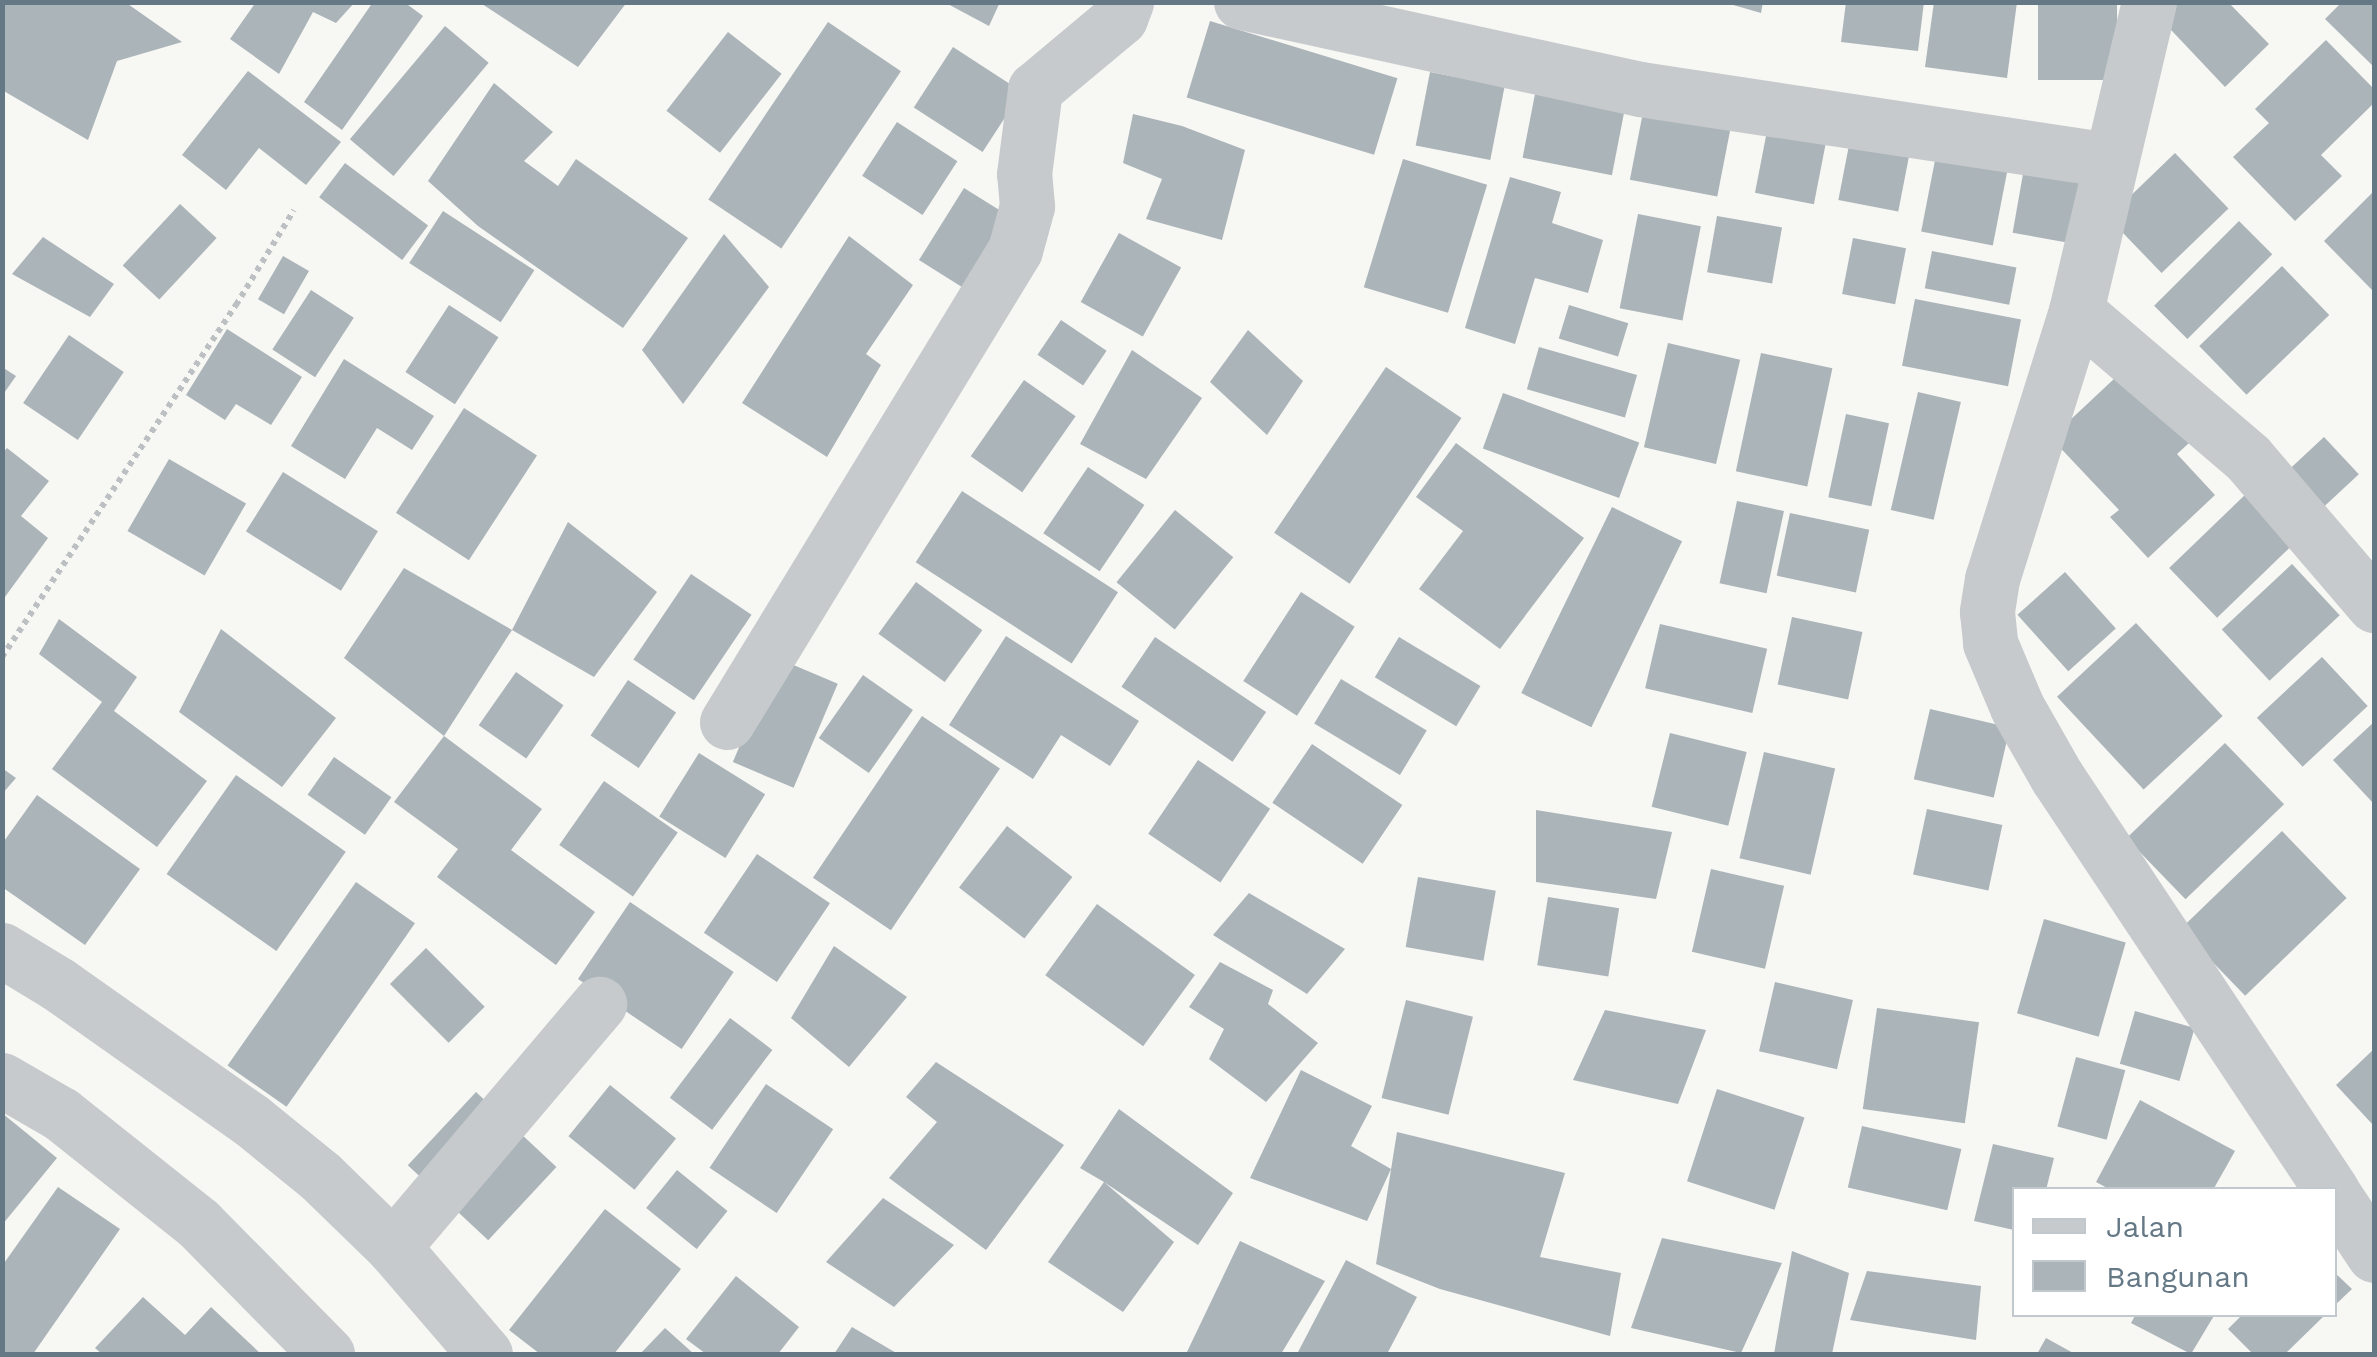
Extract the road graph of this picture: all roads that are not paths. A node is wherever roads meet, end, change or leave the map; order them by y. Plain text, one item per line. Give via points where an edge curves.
1 (1126, 2) edge
2 (1241, 2) edge
3 (2149, 2) edge
4 (2111, 160) junction
5 (2076, 311) junction
6 (2374, 605) edge
7 (727, 722) dead end
8 (2, 950) edge
9 (598, 1004) dead end
10 (2, 1080) edge
11 (2330, 1187) edge
12 (2337, 1198) edge
13 (394, 1248) junction
14 (2374, 1256) edge
15 (326, 1354) edge
16 (486, 1354) edge

1 - 7 street via 1120,18 1035,88 1024,174 1028,206 1015,250
2 - 4 street via 1640,89
3 - 4 street
4 - 5 street
5 - 6 street via 2248,458
5 - 11 street via 1992,578 1990,644 2056,777
8 - 13 street via 251,1120
9 - 13 street
10 - 15 street via 61,1114 198,1223
12 - 14 street
13 - 16 street

